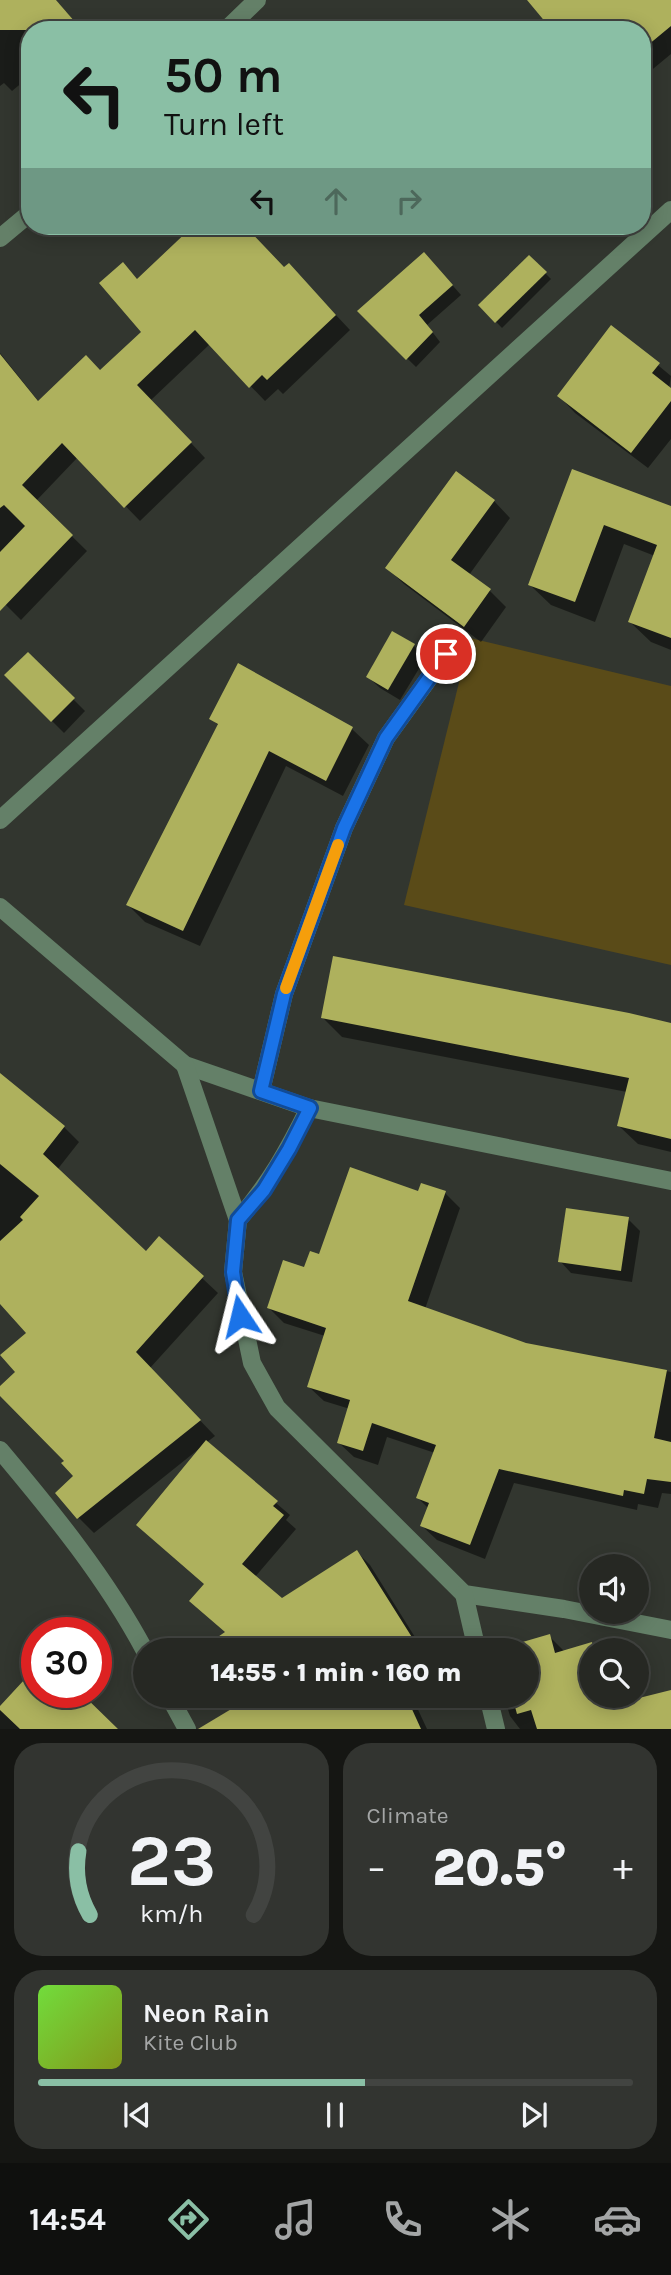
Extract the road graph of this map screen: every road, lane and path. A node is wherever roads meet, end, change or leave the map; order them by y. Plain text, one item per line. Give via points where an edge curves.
1 (257, 0) edge
2 (235, 21) edge
3 (671, 210) edge
4 (21, 220) edge
5 (651, 228) edge
6 (644, 235) edge
7 (0, 238) edge
8 (455, 642) dead end
9 (0, 820) edge
10 (0, 907) edge
11 (185, 1065) junction
12 (261, 1091) junction
13 (310, 1108) junction
14 (671, 1181) edge
15 (238, 1220) junction
16 (3, 1459) edge
17 (464, 1594) junction
18 (671, 1630) edge
19 (138, 1638) edge
20 (474, 1638) edge
21 (176, 1708) edge
22 (491, 1708) edge
23 (187, 1729) edge
24 (496, 1729) edge

1 - 2 street
3 - 5 street
4 - 7 street
6 - 9 street
8 - 12 street via 386,738 344,828 284,994
10 - 11 street
11 - 12 street
11 - 15 street
12 - 13 street
13 - 14 street
13 - 15 street via 264,1190
15 - 17 street via 233,1272 240,1316 252,1363 276,1408
16 - 19 street via 82,1552
17 - 18 street
17 - 20 street
21 - 23 street
22 - 24 street

